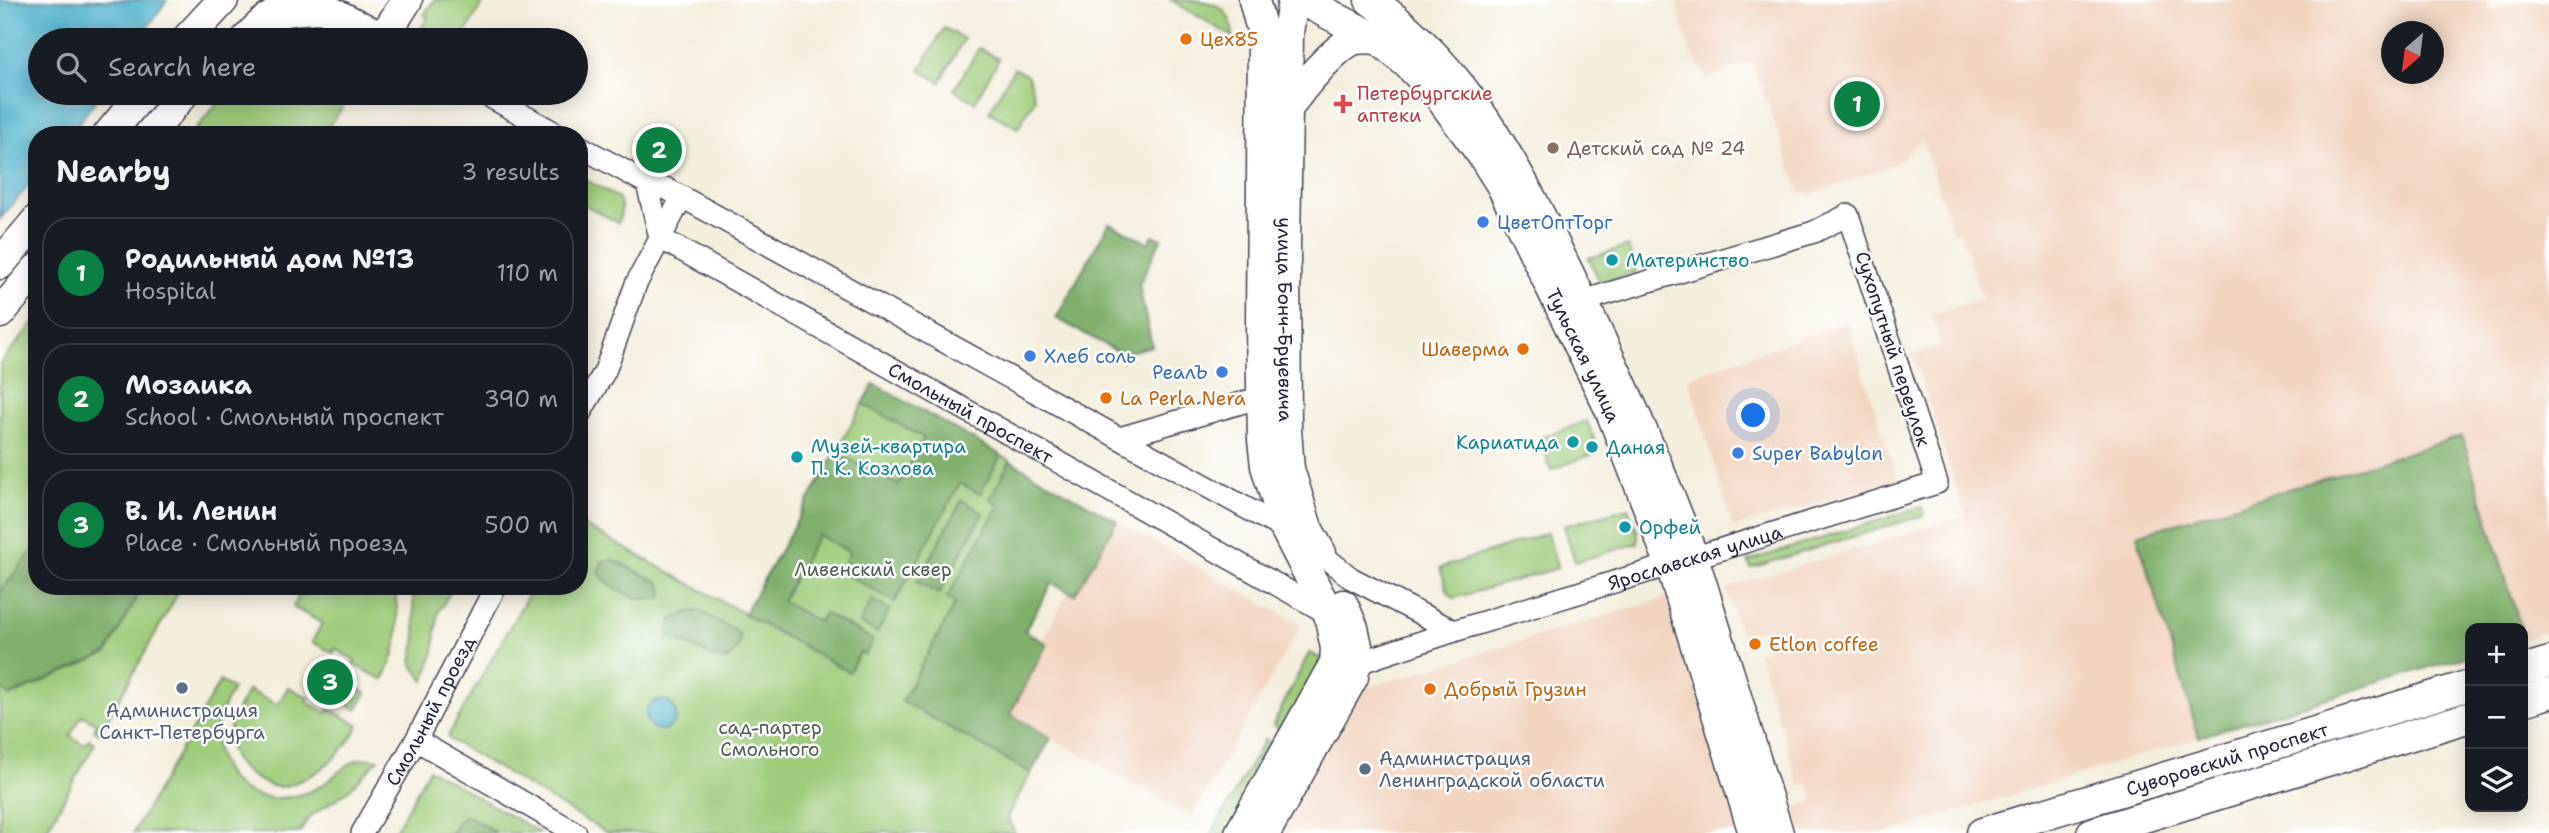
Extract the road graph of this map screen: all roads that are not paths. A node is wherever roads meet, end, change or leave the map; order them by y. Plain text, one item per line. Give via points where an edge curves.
1 (208, 0) edge
2 (223, 0) edge
3 (262, 0) edge
4 (407, 0) edge
5 (1254, 0) edge
6 (1293, 0) edge
7 (1302, 0) edge
8 (1370, 0) edge
9 (322, 4) edge
10 (193, 28) edge
11 (197, 28) edge
12 (238, 28) edge
13 (256, 28) edge
14 (365, 28) edge
15 (391, 28) edge
16 (1373, 38) junction
17 (133, 105) edge
18 (174, 105) edge
19 (505, 105) edge
20 (1288, 108) junction
21 (116, 126) edge
22 (156, 126) edge
23 (543, 126) edge
24 (588, 151) edge
25 (647, 183) junction
26 (682, 197) junction
27 (28, 231) edge
28 (660, 238) junction
29 (0, 264) edge
30 (28, 280) edge
31 (1571, 305) junction
32 (0, 313) edge
33 (1262, 397) junction
34 (588, 400) edge
35 (1119, 439) junction
36 (1937, 483) joint
37 (1286, 530) junction
38 (1320, 553) junction
39 (1682, 561) junction
40 (491, 595) edge
41 (1341, 621) junction
42 (1454, 631) junction
43 (2549, 662) edge
44 (2528, 668) edge
45 (1353, 677) junction
46 (2467, 686) edge
47 (2549, 693) edge
48 (2528, 699) edge
49 (2465, 719) edge
50 (416, 740) junction
51 (362, 833) edge
52 (576, 833) edge
53 (1240, 833) edge
54 (1265, 833) edge
55 (1754, 833) edge
56 (1778, 833) edge
57 (1982, 833) edge
58 (2092, 833) edge

1 - 10 main road
2 - 11 main road
3 - 12 main road
4 - 15 main road
5 - 33 main road, улица Бонч-Бруевича via 1263,34
6 - 20 main road, улица Бонч-Бруевича
7 - 16 main road, Тульская улица
8 - 31 main road, Тульская улица via 1401,22 1464,91 1498,138 1520,175
9 - 13 main road via 272,14
9 - 14 main road
16 - 20 main road via 1356,39 1337,52
16 - 31 main road, Тульская улица via 1408,64 1439,96 1502,186
17 - 21 main road
18 - 22 main road
19 - 23 street
20 - 38 main road, улица Бонч-Бруевича via 1286,430 1289,469 1307,528
24 - 25 street
25 - 26 street
25 - 28 street
26 - 28 street
26 - 35 street
27 - 29 main road
28 - 34 street via 636,284 605,371
28 - 41 street, Смольный проспект
30 - 32 main road
31 - 36 street, Сухопутный переулок via 1814,232 1848,215
31 - 39 main road, Тульская улица via 1610,409
33 - 35 street
33 - 37 main road, улица Бонч-Бруевича via 1266,466
35 - 37 street
36 - 39 street, Ярославская улица
37 - 38 street
37 - 41 main road, улица Бонч-Бруевича
38 - 41 main road, улица Бонч-Бруевича
38 - 42 street via 1351,578
39 - 42 street, Ярославская улица
39 - 55 main road, Тульская улица
39 - 56 main road, Тульская улица
40 - 50 street, Смольный проезд
41 - 45 main road via 1357,646
41 - 53 main road via 1335,663
42 - 45 street, Ярославская улица via 1364,662
43 - 44 main road
45 - 54 main road
46 - 57 main road, Суворовский проспект
47 - 48 main road
49 - 58 main road, Суворовский проспект
50 - 51 street, Смольный проезд
50 - 52 street

